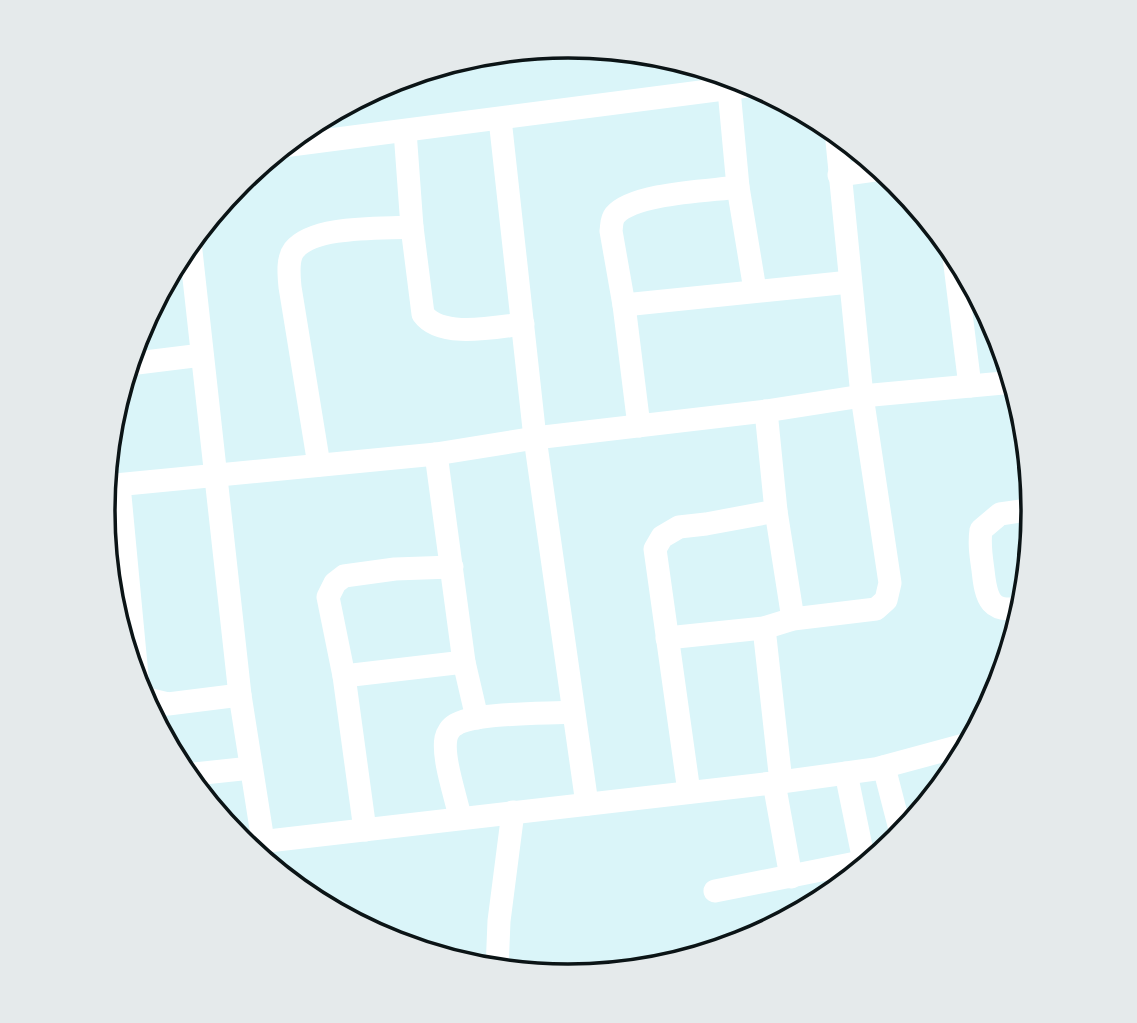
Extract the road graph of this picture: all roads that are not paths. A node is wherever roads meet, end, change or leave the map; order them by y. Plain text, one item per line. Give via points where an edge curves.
1 (734, 89) edge
2 (729, 90) junction
3 (500, 119) junction
4 (405, 131) junction
5 (303, 144) edge
6 (837, 146) edge
7 (869, 171) edge
8 (839, 175) junction
9 (738, 187) junction
10 (412, 227) junction
11 (192, 258) edge
12 (956, 277) edge
13 (850, 282) junction
14 (755, 290) junction
15 (624, 305) junction
16 (523, 324) junction
17 (202, 355) junction
18 (140, 363) edge
19 (1003, 383) edge
20 (970, 386) junction
21 (862, 396) junction
22 (766, 411) junction
23 (639, 426) junction
24 (535, 438) junction
25 (436, 454) junction
26 (319, 465) junction
27 (215, 476) junction
28 (116, 485) edge
29 (776, 511) junction
30 (1022, 511) edge
31 (116, 533) edge
32 (118, 556) edge
33 (452, 567) junction
34 (1012, 609) edge
35 (793, 619) junction
36 (764, 628) junction
37 (667, 638) junction
38 (464, 662) junction
39 (344, 676) junction
40 (240, 695) junction
41 (157, 702) edge
42 (573, 712) junction
43 (477, 718) junction
44 (956, 747) edge
45 (884, 767) junction
46 (251, 768) junction
47 (846, 773) junction
48 (198, 774) edge
49 (778, 782) junction
50 (690, 792) junction
51 (587, 804) junction
52 (513, 812) junction
53 (460, 817) junction
54 (898, 823) edge
55 (365, 830) junction
56 (253, 837) edge
57 (258, 842) edge
58 (868, 853) edge
59 (855, 863) edge
60 (791, 877) junction
61 (715, 891) dead end
62 (497, 959) edge

1 - 2 street
2 - 3 street
2 - 9 street
3 - 4 street
3 - 16 street
4 - 5 street
4 - 10 street
6 - 8 street
7 - 8 street
8 - 13 street
9 - 14 street
9 - 15 street via 641,200 616,214 611,231
10 - 16 street via 423,314 429,322 459,329
10 - 26 street via 328,233 309,238 293,251 290,287
11 - 17 street
12 - 20 street
13 - 14 street
13 - 21 street
14 - 15 street
15 - 23 street
16 - 24 street
17 - 18 street
17 - 27 street
19 - 20 street
20 - 21 street
21 - 22 street
21 - 35 street via 890,583 886,600 876,609
22 - 23 street
22 - 29 street
23 - 24 street
24 - 25 street
24 - 42 street
25 - 26 street
25 - 33 street
26 - 27 street
27 - 28 street
27 - 40 street
29 - 35 street
29 - 37 street via 679,527 662,537 655,549
30 - 34 street via 1000,514 981,530 979,541 985,594 990,602
31 - 32 street
33 - 38 street
33 - 39 street via 395,569 344,576 335,583 328,597
35 - 36 street
36 - 37 street
36 - 49 street
37 - 50 street
38 - 39 street
38 - 43 street
39 - 55 street
40 - 41 street
40 - 46 street
42 - 43 street
42 - 51 street
43 - 53 street via 456,724 446,738
44 - 45 street
45 - 47 street
45 - 54 street
46 - 48 street
46 - 56 street
47 - 49 street
47 - 58 street
49 - 50 street
49 - 60 street
50 - 51 street
51 - 52 street
52 - 53 street
52 - 62 street
53 - 55 street
55 - 57 street
59 - 60 street
60 - 61 street

